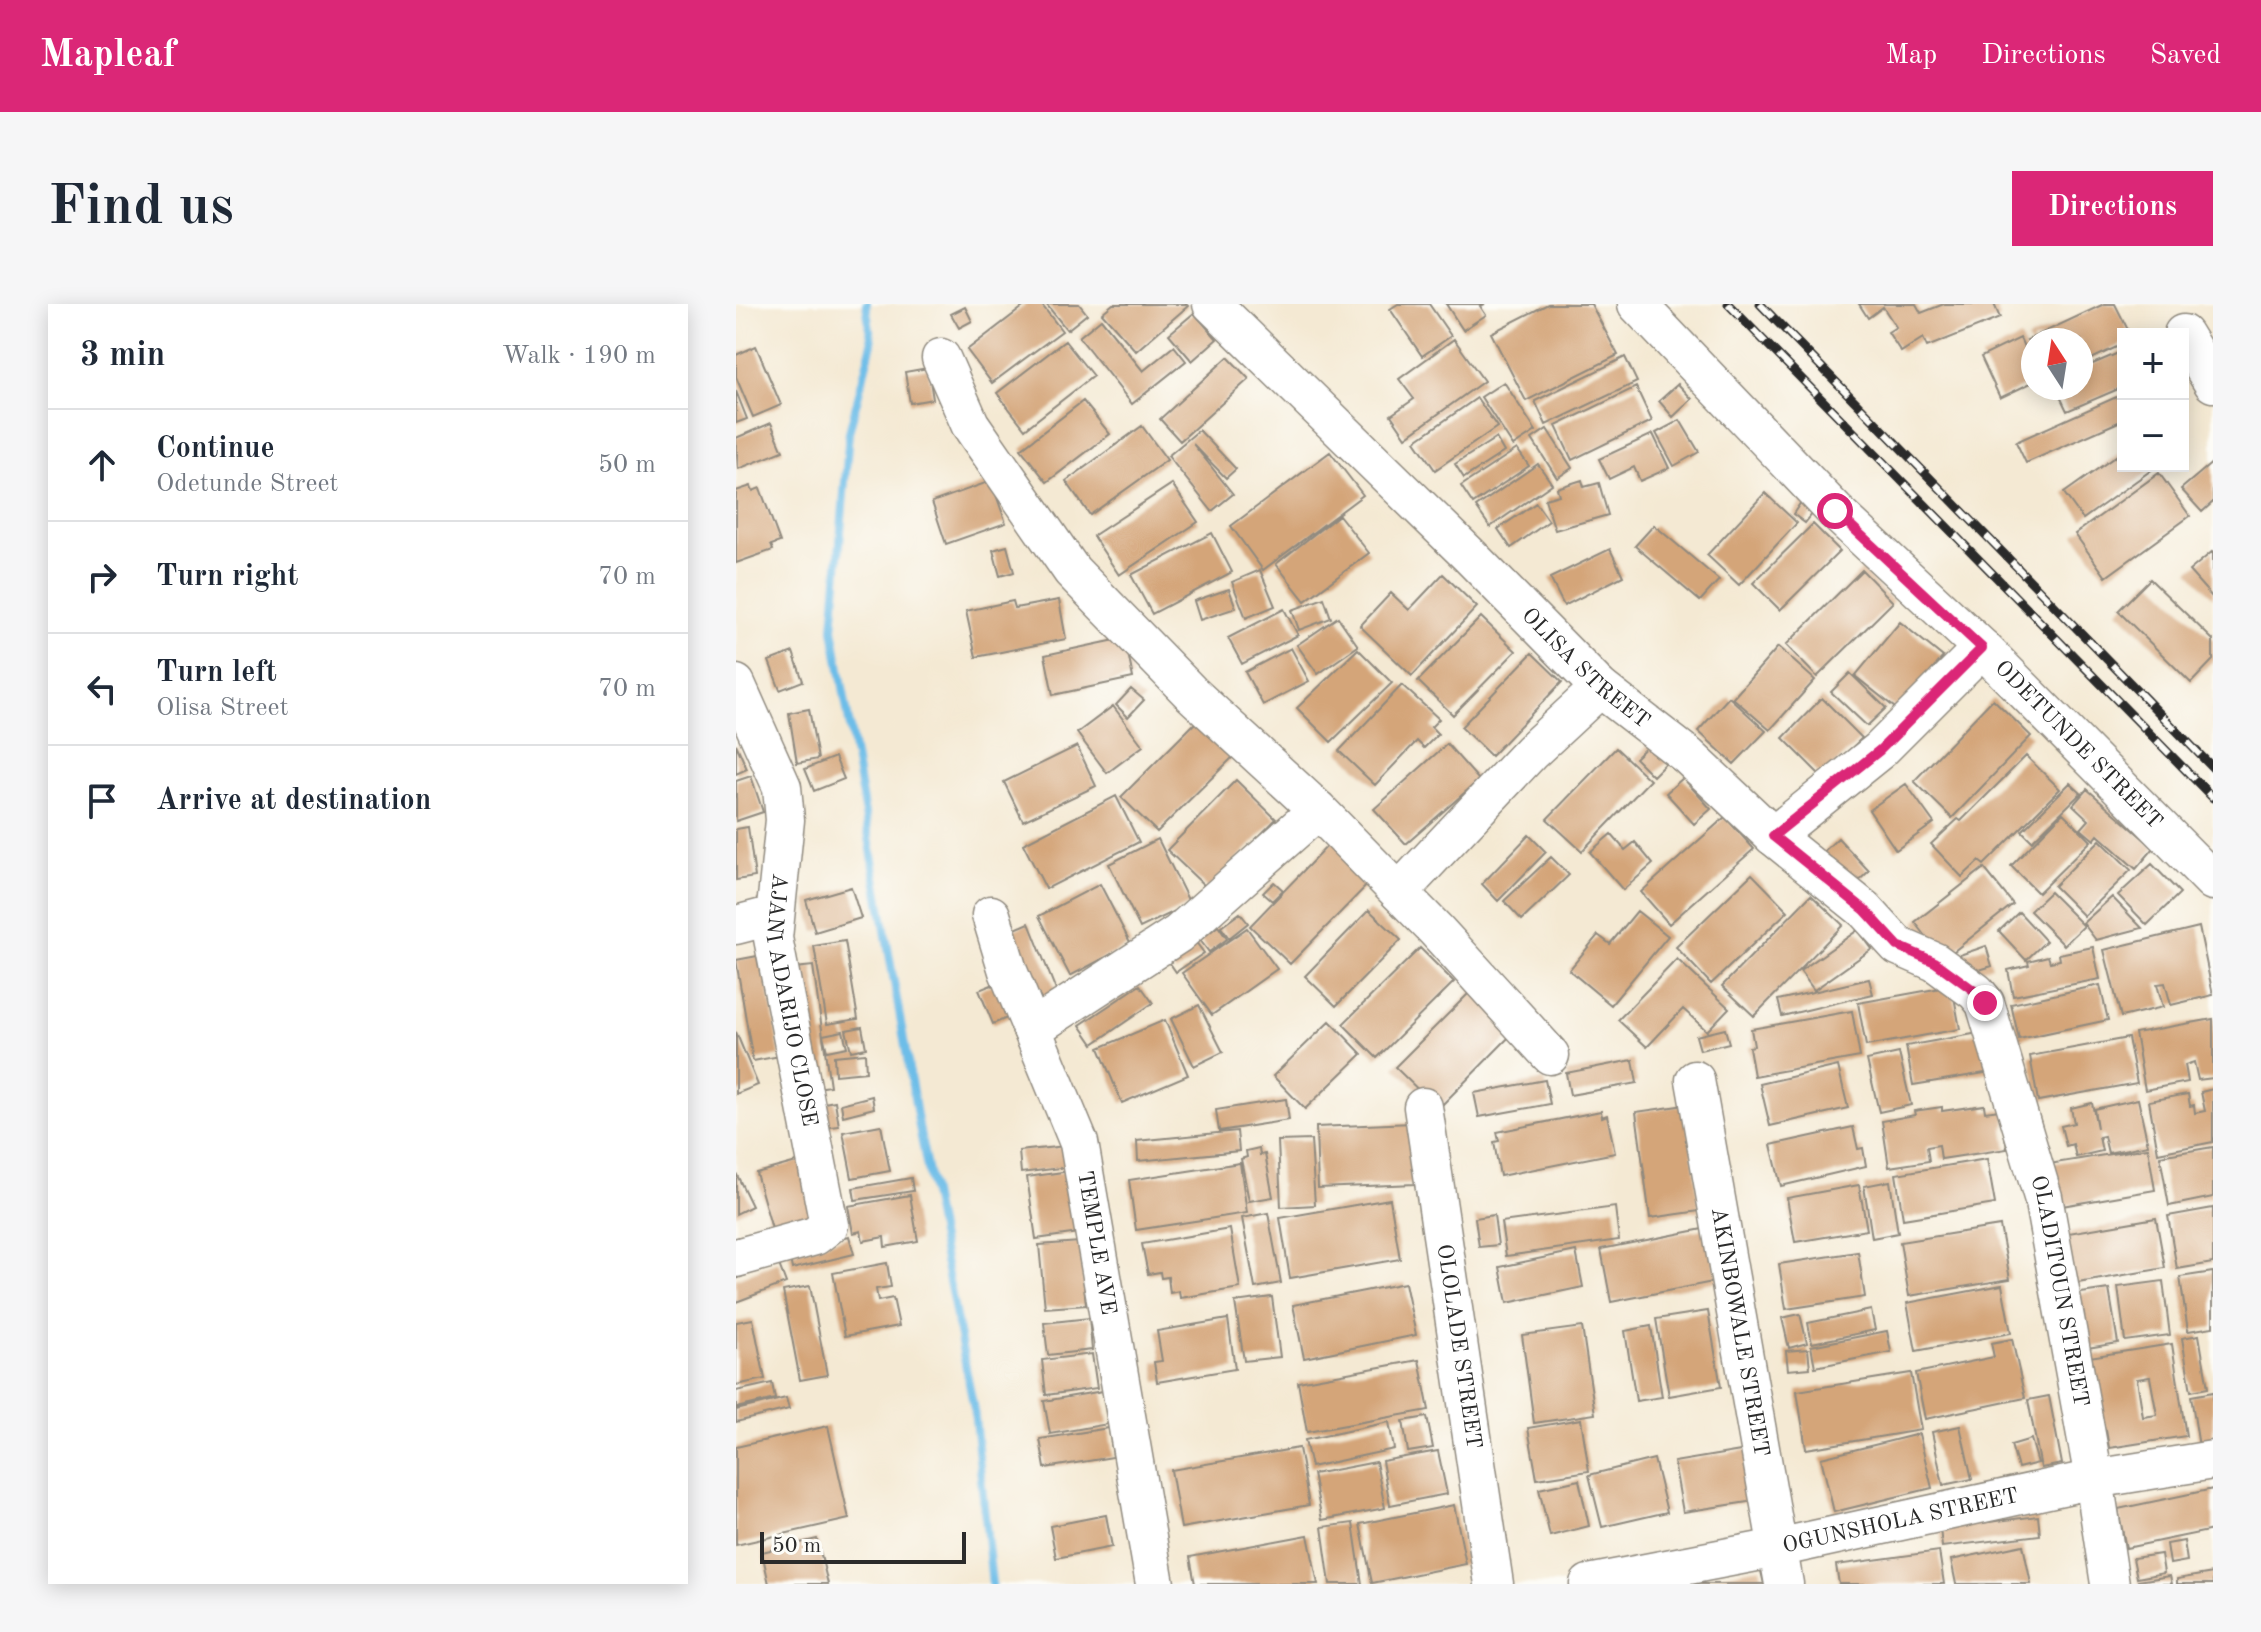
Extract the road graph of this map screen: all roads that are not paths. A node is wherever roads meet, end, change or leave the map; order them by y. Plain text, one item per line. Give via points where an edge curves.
1 (1212, 304) edge
2 (1637, 304) edge
3 (2171, 304) edge
4 (2181, 328) edge
5 (2189, 344) edge
6 (941, 358) dead end
7 (2213, 383) edge
8 (1982, 648) junction
9 (736, 684) edge
10 (1600, 688) junction
11 (1318, 810) junction
12 (1773, 836) junction
13 (2213, 881) edge
14 (1399, 892) junction
15 (774, 915) junction
16 (991, 915) dead end
17 (736, 925) edge
18 (1985, 1003) joint
19 (1032, 1029) junction
20 (1550, 1055) dead end
21 (1695, 1080) dead end
22 (1423, 1107) dead end
23 (736, 1258) edge
24 (2213, 1460) edge
25 (2094, 1479) junction
26 (1781, 1566) edge
27 (1155, 1584) edge
28 (1494, 1584) edge
29 (1589, 1584) edge
30 (2110, 1584) edge

1 - 10 street, OLISA STREET
2 - 8 street, ODETUNDE STREET via 1835,511
3 - 4 street
5 - 7 street
6 - 11 street via 970,424 1072,571 1192,694
8 - 12 street via 1880,750
8 - 13 street, ODETUNDE STREET
9 - 15 street, AJANI ADARIJO CLOSE via 782,787 785,820
10 - 12 street, OLISA STREET via 1688,756
10 - 14 street via 1531,752
11 - 14 street
11 - 19 street via 1178,934
12 - 18 street, OLISA STREET via 1865,910 1898,946 1935,962
14 - 20 street
15 - 17 street
15 - 23 street, AJANI ADARIJO CLOSE via 773,938 829,1225 815,1236
16 - 19 street, TEMPLE AVE
18 - 25 street, OLADITOUN STREET via 2043,1197
19 - 27 street, TEMPLE AVE via 1079,1143
21 - 26 street, AKINBOWALE STREET
22 - 28 street, OLOLADE STREET
24 - 25 street, OGUNSHOLA STREET
25 - 26 street, OGUNSHOLA STREET
25 - 30 street, OLADITOUN STREET
26 - 29 street, OGUNSHOLA STREET

